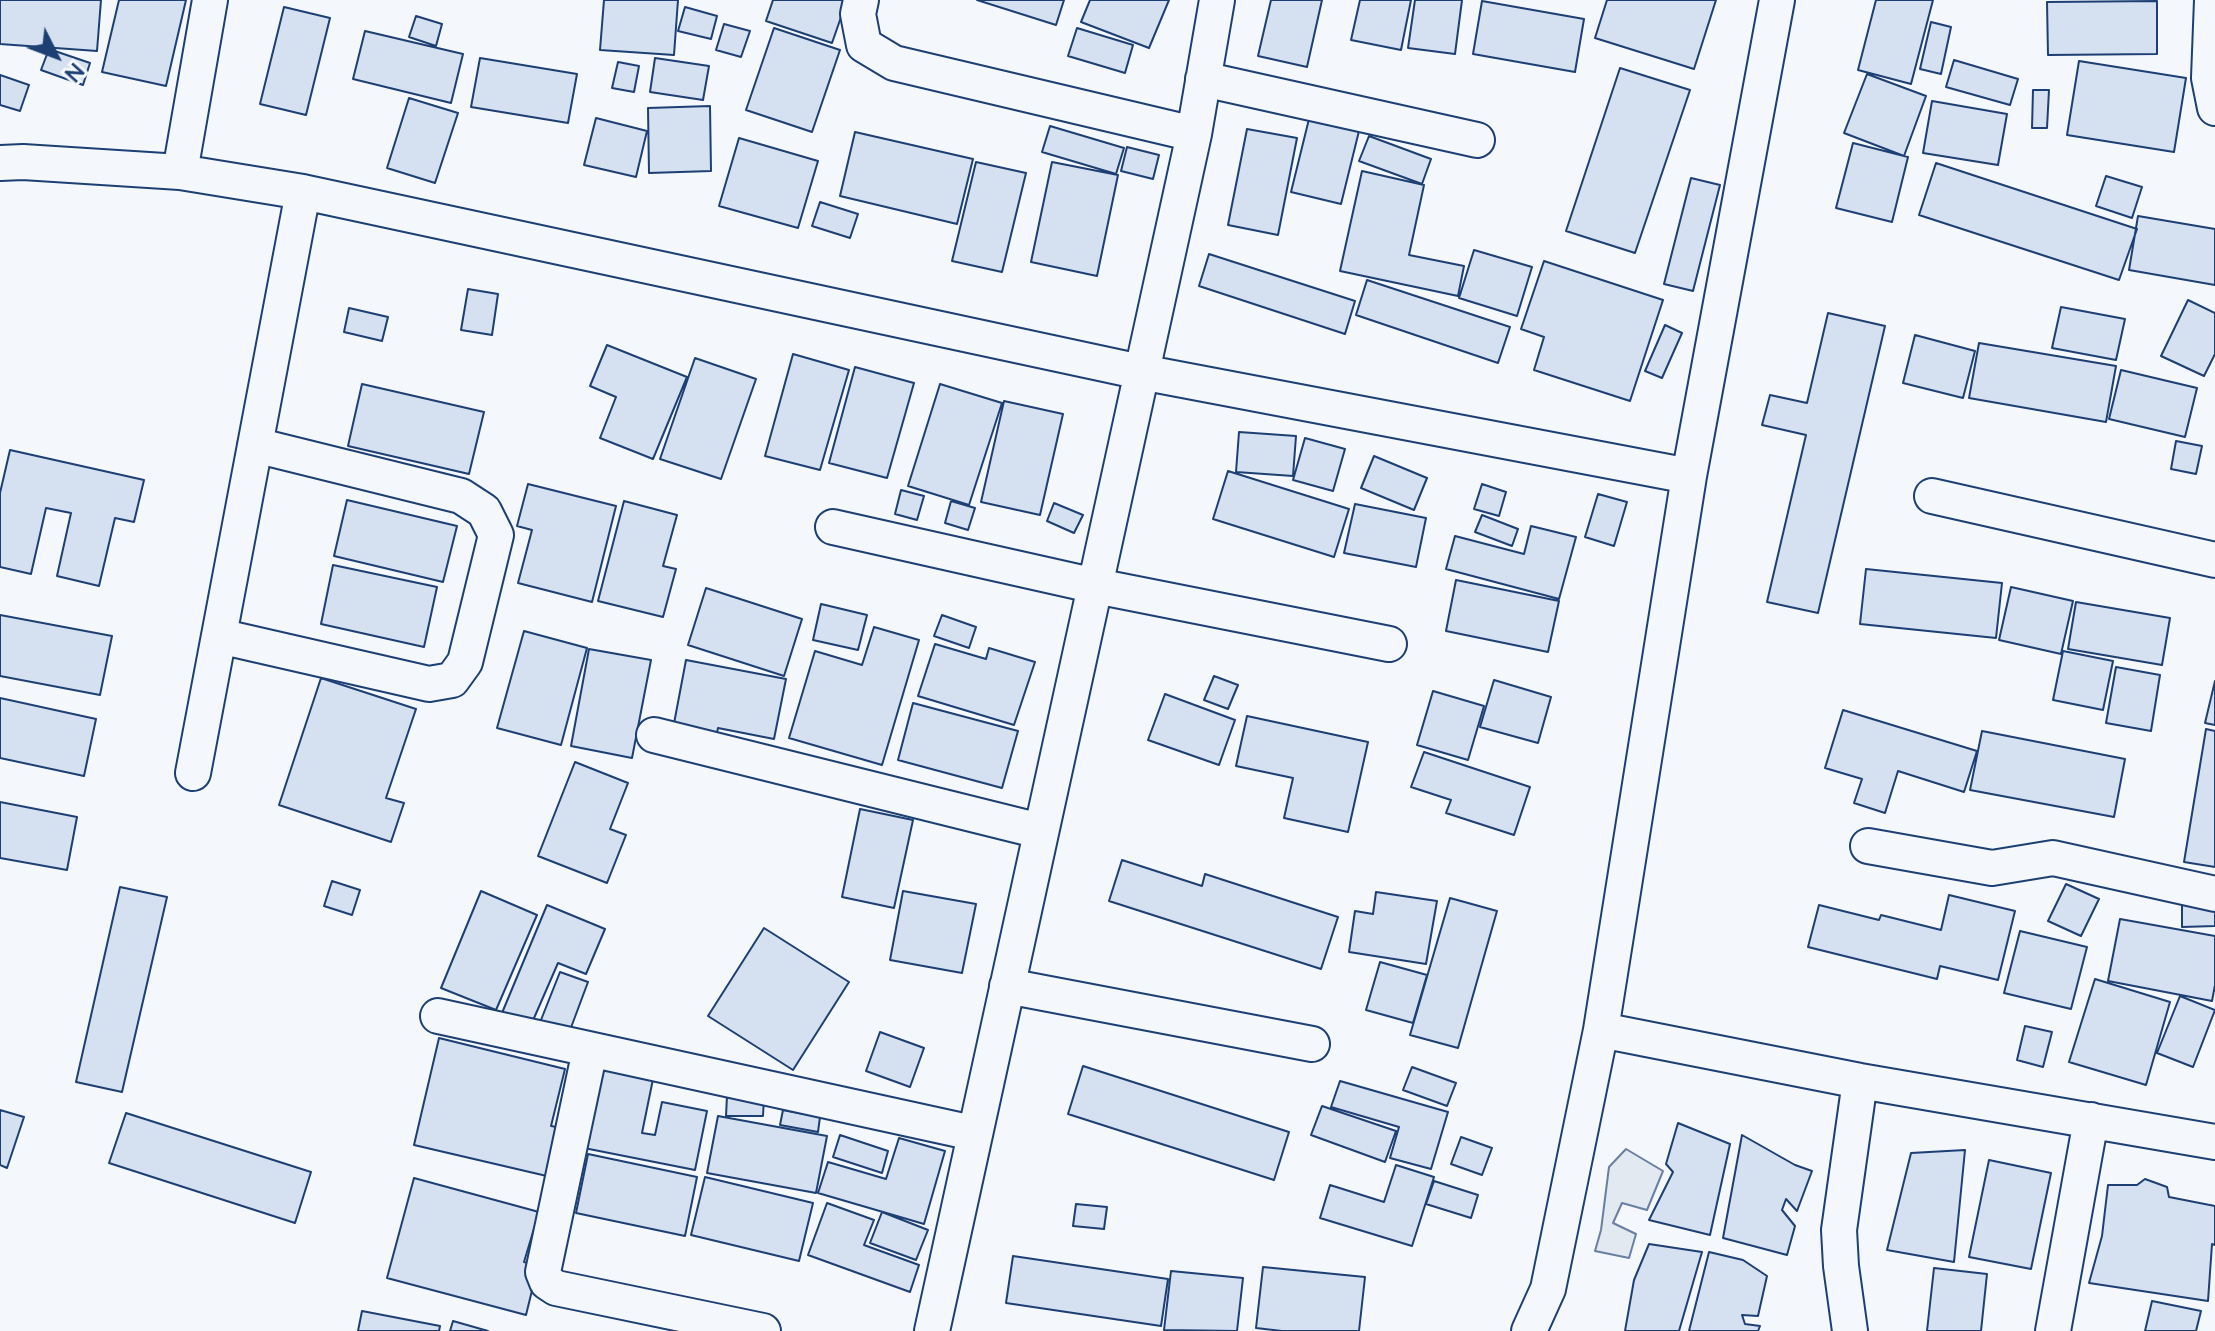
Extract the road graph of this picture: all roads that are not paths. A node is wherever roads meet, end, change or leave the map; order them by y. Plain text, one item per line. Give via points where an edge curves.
1 (210, 0) edge
2 (861, 0) edge
3 (1217, 0) edge
4 (1777, 0) edge
5 (2212, 0) edge
6 (1203, 79) junction
7 (2215, 108) edge
8 (1194, 134) junction
9 (1477, 140) dead end
10 (0, 163) edge
11 (180, 172) junction
12 (303, 192) junction
13 (1141, 372) junction
14 (255, 445) junction
15 (1689, 476) junction
16 (1932, 496) dead end
17 (833, 527) dead end
18 (2215, 560) edge
19 (1096, 586) junction
20 (219, 636) junction
21 (1389, 644) dead end
22 (654, 735) dead end
23 (193, 773) dead end
24 (1040, 831) junction
25 (1868, 846) dead end
26 (2215, 894) edge
27 (1007, 986) junction
28 (438, 1016) dead end
29 (1601, 1030) junction
30 (1312, 1044) dead end
31 (590, 1050) junction
32 (1860, 1081) junction
33 (2091, 1120) junction
34 (973, 1133) junction
35 (2215, 1142) edge
36 (763, 1331) edge
37 (932, 1331) edge
38 (1529, 1331) edge
39 (1850, 1331) edge
40 (2053, 1331) edge

1 - 11 street
2 - 8 street via 864,45 894,63
3 - 6 street
4 - 15 street
5 - 7 street via 2209,78
6 - 8 street
6 - 9 street
8 - 13 street
10 - 11 street
11 - 12 street
12 - 13 street
12 - 14 street
13 - 15 street
13 - 19 street
14 - 20 street
14 - 20 street via 461,496 484,511 496,535 465,662 452,680 429,684
15 - 29 street
16 - 18 street
17 - 19 street
19 - 21 street
19 - 24 street
20 - 23 street
22 - 24 street
24 - 27 street
25 - 26 street via 1992,868 2053,858
27 - 30 street
27 - 34 street
28 - 31 street
29 - 32 street
29 - 38 street via 1548,1289
31 - 34 street
31 - 36 street via 543,1272 547,1282
32 - 33 street
32 - 39 street via 1839,1230
33 - 35 street
33 - 40 street
34 - 37 street

